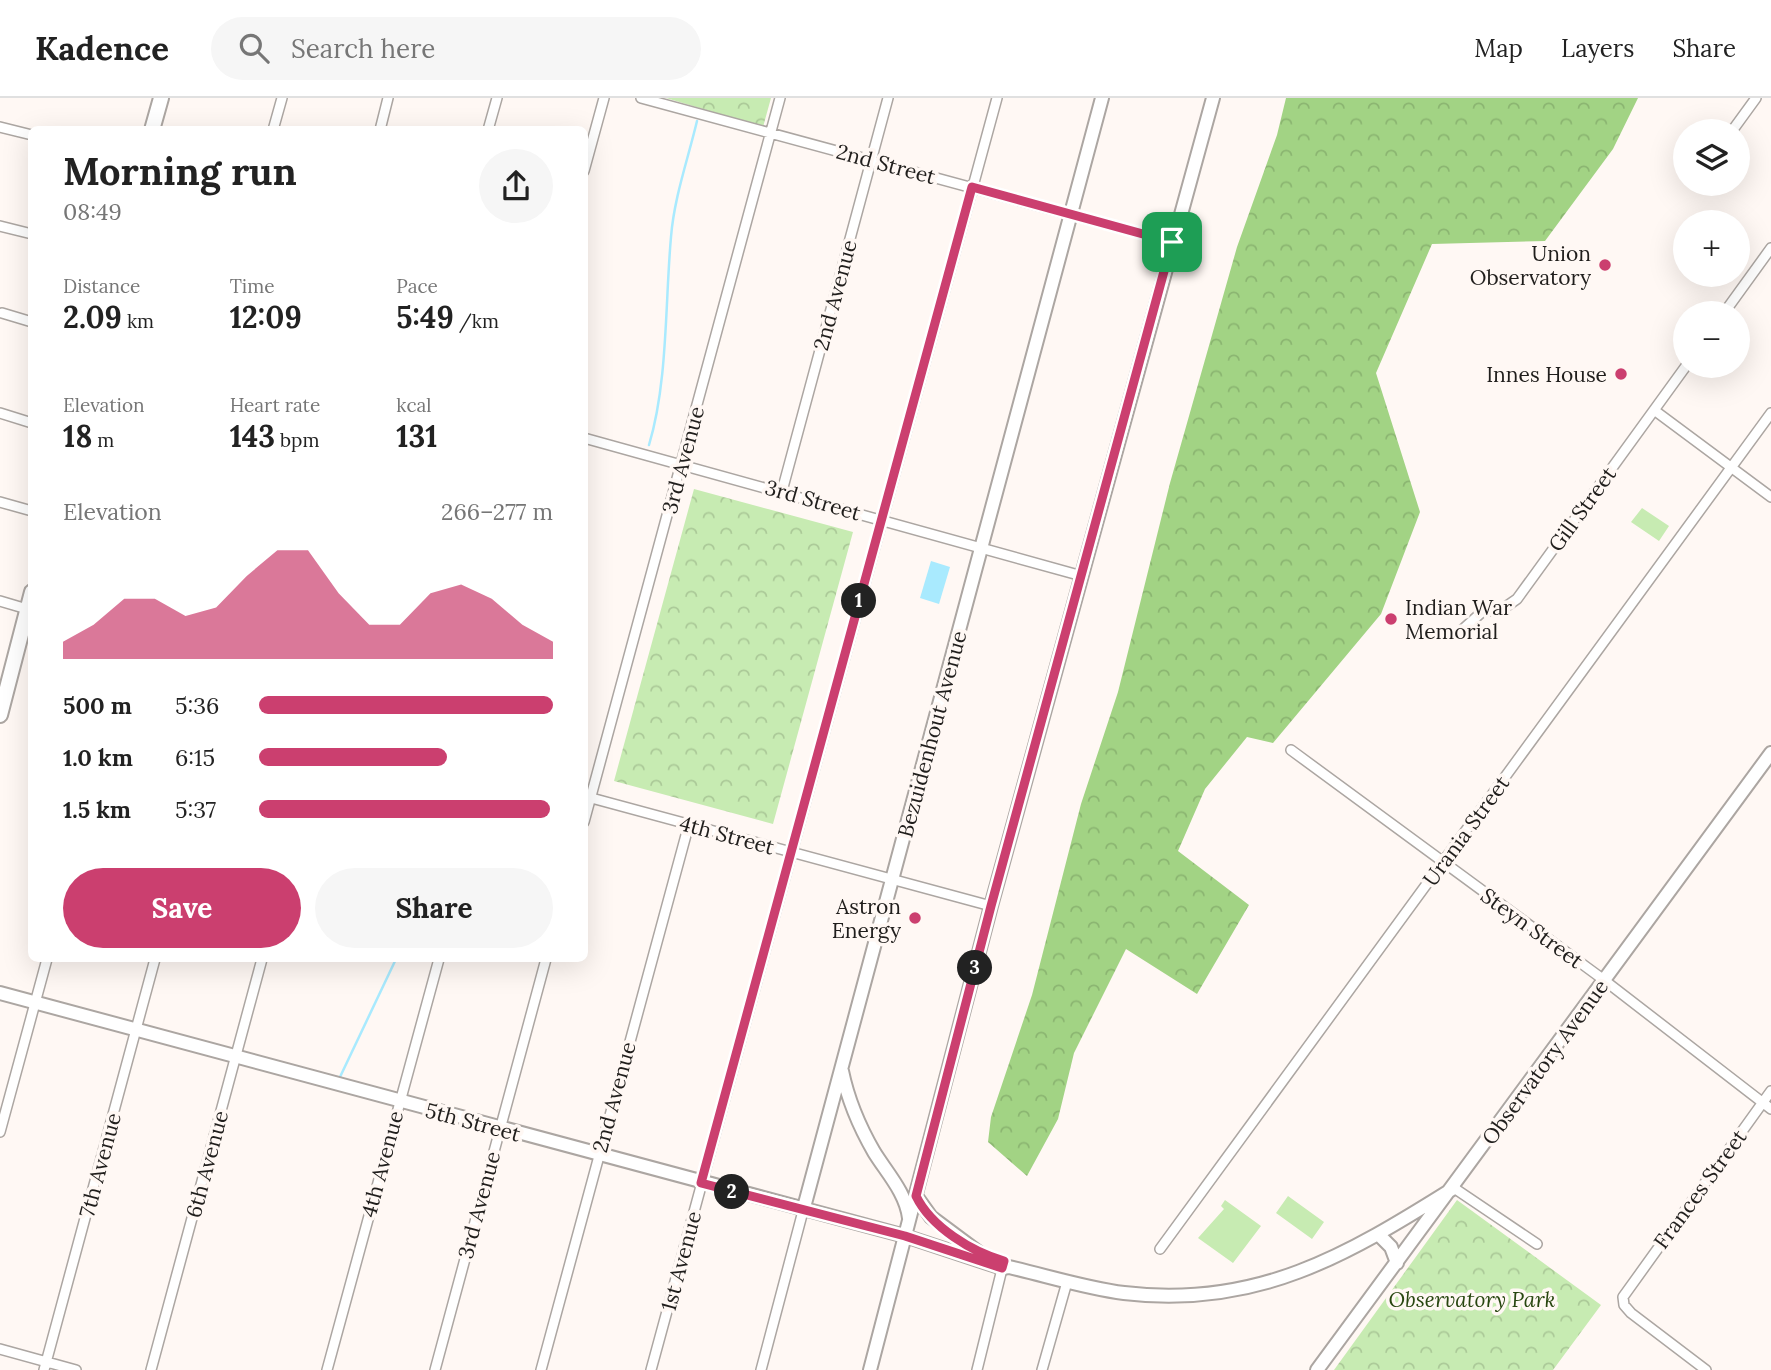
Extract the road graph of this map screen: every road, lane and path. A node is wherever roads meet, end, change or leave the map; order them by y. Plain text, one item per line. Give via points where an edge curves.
1 (161, 98) edge
2 (282, 98) edge
3 (388, 98) edge
4 (497, 98) edge
5 (604, 98) edge
6 (640, 98) edge
7 (780, 98) edge
8 (888, 98) edge
9 (996, 98) edge
10 (1102, 98) edge
11 (1213, 98) edge
12 (1756, 98) edge
13 (1741, 119) edge
14 (153, 126) edge
15 (274, 126) edge
16 (381, 126) edge
17 (489, 126) edge
18 (0, 127) edge
19 (771, 133) junction
20 (28, 134) edge
21 (588, 156) edge
22 (871, 161) junction
23 (972, 187) junction
24 (1072, 215) junction
25 (0, 226) edge
26 (28, 233) edge
27 (1172, 242) junction
28 (1771, 248) edge
29 (1733, 301) edge
30 (2, 313) dead end
31 (28, 321) edge
32 (1677, 378) edge
33 (1654, 410) junction
34 (1771, 412) edge
35 (0, 413) edge
36 (28, 422) edge
37 (588, 439) edge
38 (681, 465) junction
39 (1731, 467) junction
40 (782, 491) junction
41 (1771, 497) edge
42 (0, 502) edge
43 (28, 510) edge
44 (881, 519) junction
45 (984, 548) junction
46 (1082, 576) junction
47 (0, 601) edge
48 (28, 606) edge
49 (27, 609) junction
50 (1462, 630) dead end
51 (26, 643) edge
52 (3, 690) edge
53 (0, 715) edge
54 (1291, 750) dead end
55 (1771, 753) edge
56 (588, 797) edge
57 (689, 824) junction
58 (791, 852) junction
59 (1443, 862) junction
60 (893, 880) junction
61 (991, 906) junction
62 (46, 962) edge
63 (154, 962) edge
64 (261, 962) edge
65 (438, 962) edge
66 (545, 962) edge
67 (1604, 980) junction
68 (0, 993) edge
69 (35, 1002) junction
70 (136, 1030) junction
71 (235, 1057) junction
72 (841, 1065) junction
73 (1771, 1091) edge
74 (399, 1102) junction
75 (1767, 1106) edge
76 (499, 1129) junction
77 (0, 1132) edge
78 (598, 1156) junction
79 (920, 1182) junction
80 (701, 1183) junction
81 (1454, 1188) junction
82 (898, 1189) junction
83 (916, 1196) junction
84 (803, 1211) junction
85 (909, 1222) junction
86 (1379, 1235) junction
87 (905, 1236) junction
88 (1537, 1244) dead end
89 (947, 1249) junction
90 (1160, 1249) dead end
91 (982, 1255) junction
92 (1397, 1263) junction
93 (1005, 1265) junction
94 (1067, 1282) junction
95 (0, 1349) edge
96 (45, 1366) edge
97 (76, 1370) edge
98 (151, 1370) edge
99 (327, 1370) edge
100 (435, 1370) edge
101 (541, 1370) edge
102 (651, 1370) edge
103 (761, 1370) edge
104 (870, 1370) edge
105 (977, 1370) edge
106 (1042, 1370) edge
107 (1317, 1370) edge
108 (1706, 1370) edge

1 - 14 main road
2 - 15 street
3 - 16 street
4 - 17 street
5 - 21 street
6 - 19 street, 2nd Street
7 - 19 street, 3rd Avenue
8 - 22 street, 2nd Avenue
9 - 23 street, 1st Avenue
10 - 24 street, Bezuidenhout Avenue
11 - 27 street
12 - 13 street
18 - 20 street
19 - 22 street, 2nd Street
19 - 38 street, 3rd Avenue
22 - 23 street, 2nd Street
22 - 40 street, 2nd Avenue
23 - 24 street, 2nd Street
23 - 44 street, 1st Avenue
24 - 27 street, 2nd Street
24 - 45 street, Bezuidenhout Avenue
25 - 26 street
27 - 46 street
28 - 29 street
30 - 31 street
32 - 33 street, Gill Street
33 - 39 street
33 - 50 street, Gill Street via 1517,599 1504,608 1482,611
34 - 39 street, Urania Street
35 - 36 street
37 - 38 street, 3rd Street
38 - 40 street, 3rd Street
38 - 56 street, 3rd Avenue
39 - 41 street
39 - 59 street, Urania Street
40 - 44 street, 3rd Street
42 - 43 street
44 - 45 street, 3rd Street
44 - 58 street, 1st Avenue
45 - 46 street, 3rd Street
45 - 60 street, Bezuidenhout Avenue
46 - 61 street
47 - 49 street
48 - 49 main road
49 - 51 main road
51 - 52 main road
52 - 53 main road
54 - 59 street, Steyn Street
55 - 67 street, Observatory Avenue
56 - 57 street, 4th Street
57 - 58 street, 4th Street
57 - 78 street, 2nd Avenue
58 - 60 street, 4th Street
58 - 80 street, 1st Avenue
59 - 67 street, Steyn Street
59 - 90 street, Urania Street
60 - 61 street, 4th Street
60 - 72 street, Bezuidenhout Avenue
61 - 79 street
62 - 69 street
63 - 70 street, 7th Avenue
64 - 71 street, 6th Avenue
65 - 74 street, 4th Avenue
66 - 76 street, 3rd Avenue
67 - 75 street, Steyn Street
67 - 81 street, Observatory Avenue
68 - 69 street, 5th Street
69 - 70 street, 5th Street
69 - 77 street
70 - 71 street, 5th Street
70 - 96 street, 7th Avenue
71 - 74 street, 5th Street
71 - 98 street, 6th Avenue
72 - 82 street via 861,1129
72 - 84 street, Bezuidenhout Avenue
73 - 75 street, Frances Street
74 - 76 street, 5th Street
74 - 99 street, 4th Avenue
75 - 108 street, Frances Street via 1623,1299 1626,1308
76 - 78 street, 5th Street
76 - 100 street, 3rd Avenue
78 - 80 street, 5th Street
78 - 101 street, 2nd Avenue
79 - 82 street
79 - 83 street
80 - 84 street, 5th Street
80 - 102 street, 1st Avenue
81 - 86 street
81 - 88 street
81 - 92 street, Observatory Avenue
82 - 85 street
83 - 85 street
83 - 91 street via 931,1217
84 - 87 street, 5th Street
84 - 103 street, Bezuidenhout Avenue
85 - 87 street
86 - 92 street via 1391,1247
86 - 94 street via 1316,1266 1233,1289 1151,1294
87 - 89 street, 5th Street
87 - 104 street
89 - 91 street, 5th Street
89 - 93 street, 5th Street
91 - 93 street, 5th Street
92 - 107 street, Observatory Avenue
93 - 94 street
93 - 105 street
94 - 106 street
95 - 96 street
96 - 97 street

